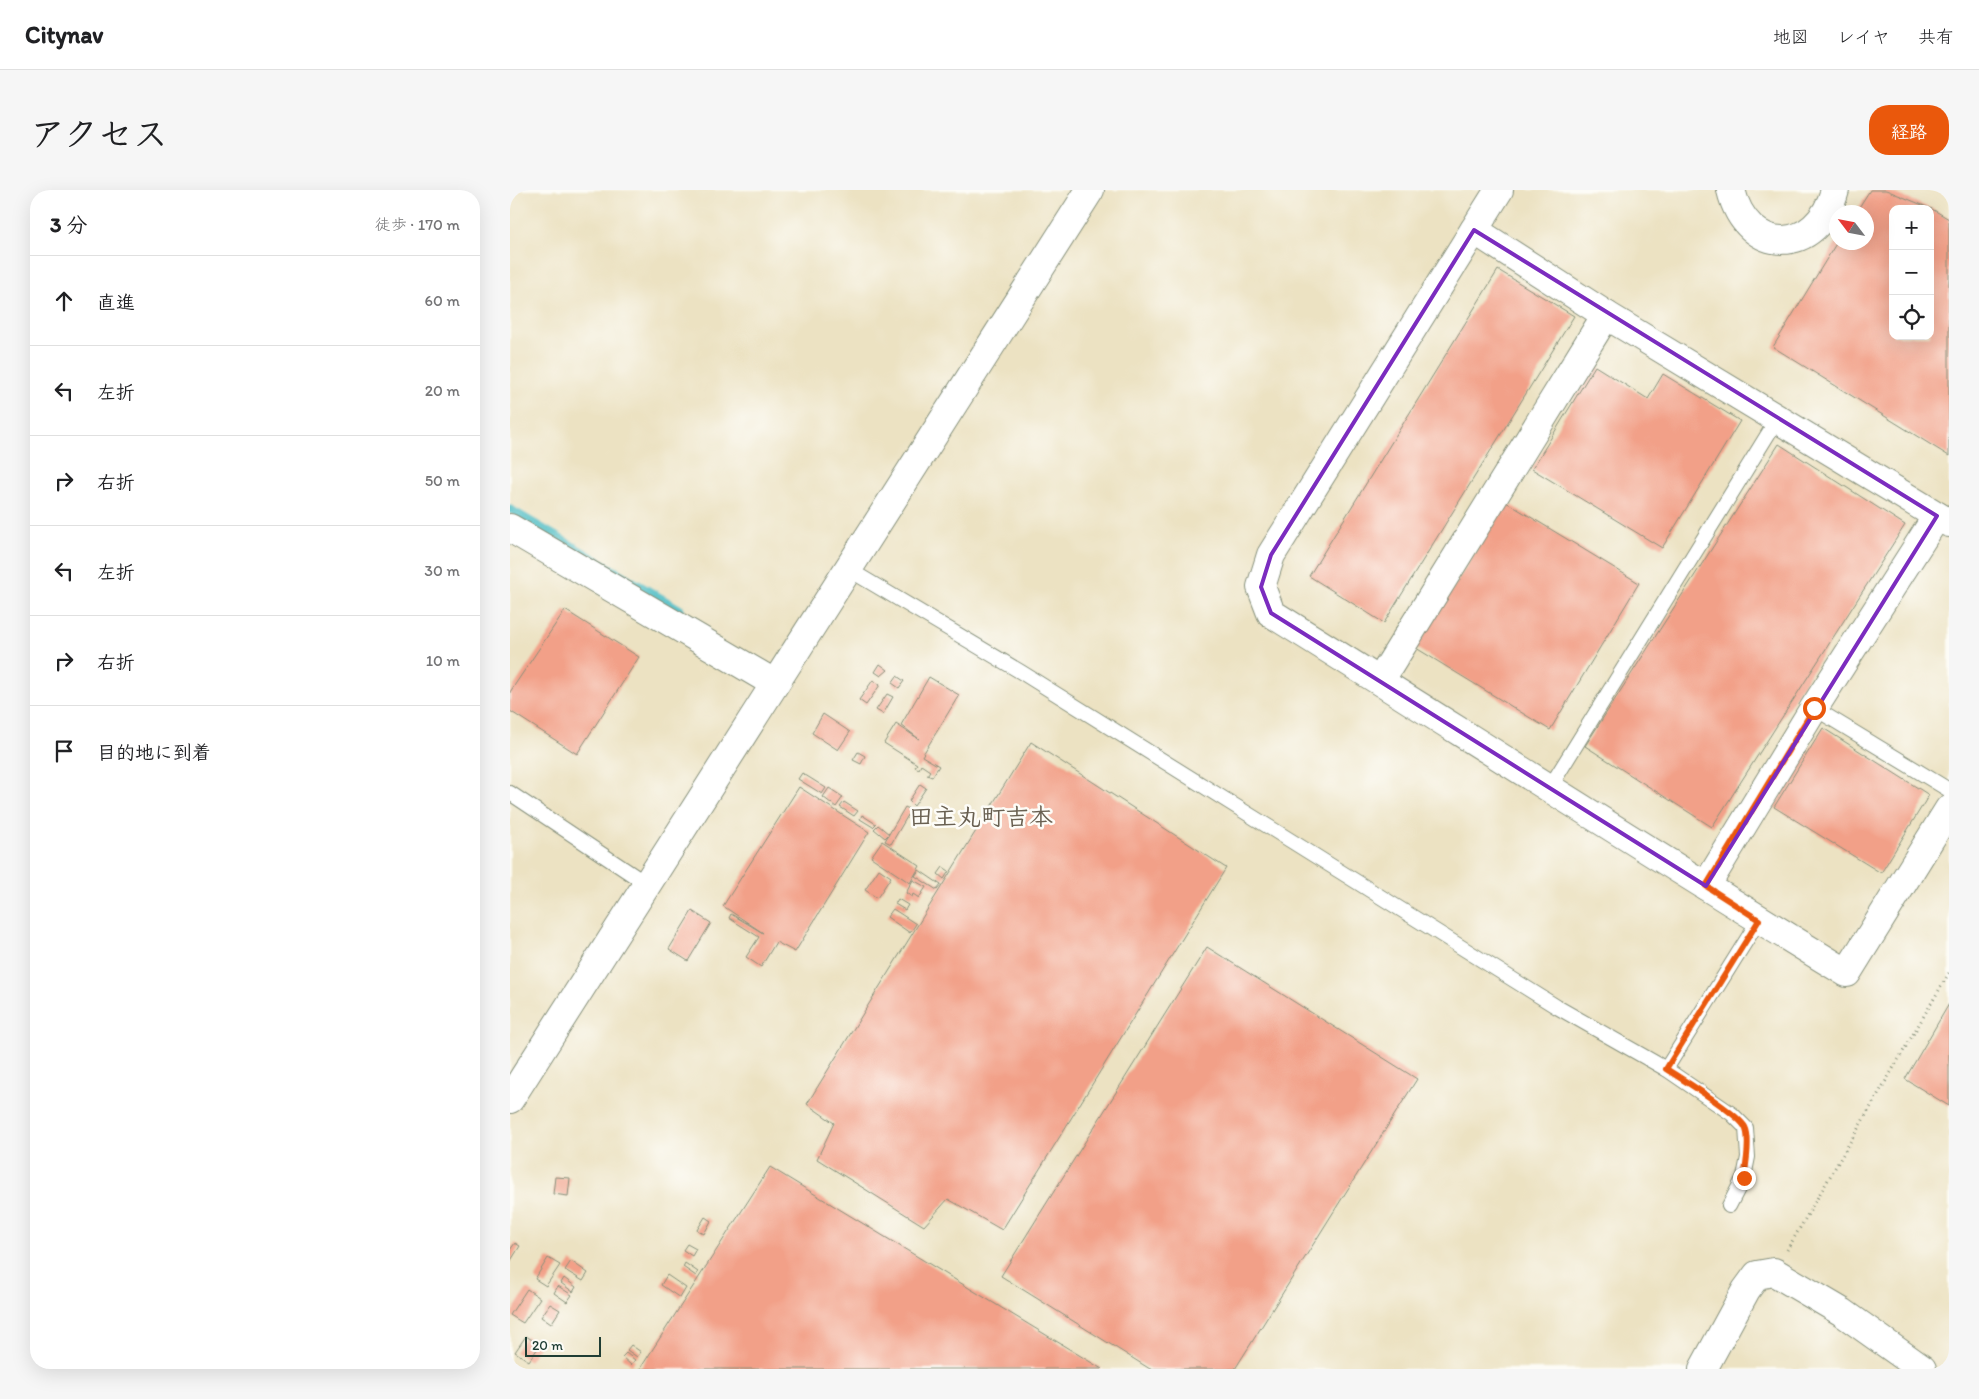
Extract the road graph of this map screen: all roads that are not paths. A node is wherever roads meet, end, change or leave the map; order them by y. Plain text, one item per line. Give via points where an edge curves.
1 (1090, 190) edge
2 (1499, 190) edge
3 (1731, 190) edge
4 (1835, 190) edge
5 (1474, 230) junction
6 (1606, 315) junction
7 (1778, 418) junction
8 (1943, 520) edge
9 (510, 528) edge
10 (848, 569) junction
11 (1380, 681) junction
12 (774, 683) junction
13 (1814, 708) junction
14 (1550, 787) junction
15 (1949, 790) edge
16 (510, 793) edge
17 (1949, 809) edge
18 (648, 885) junction
19 (1706, 886) junction
20 (1759, 920) junction
21 (1666, 1069) junction
22 (510, 1099) edge
23 (1729, 1206) dead end
24 (1703, 1369) edge
25 (1922, 1369) edge

1 - 10 street
2 - 5 street
3 - 4 street via 1739,214 1750,227 1784,241 1802,236 1816,225 1828,209
5 - 6 street
5 - 11 street via 1271,555 1261,587 1271,613
6 - 7 street
6 - 11 street
7 - 8 street
7 - 14 lane
8 - 13 street
9 - 12 street
10 - 12 street
10 - 21 lane via 1021,672 1557,1007
11 - 14 street
12 - 18 street
13 - 15 lane
13 - 19 street
14 - 19 street
16 - 18 lane
17 - 20 street via 1847,973
18 - 22 street
19 - 20 street
20 - 21 lane
21 - 23 lane via 1732,1114 1746,1128 1748,1157 1744,1178
24 - 25 street via 1746,1290 1757,1275 1774,1272 1842,1312

